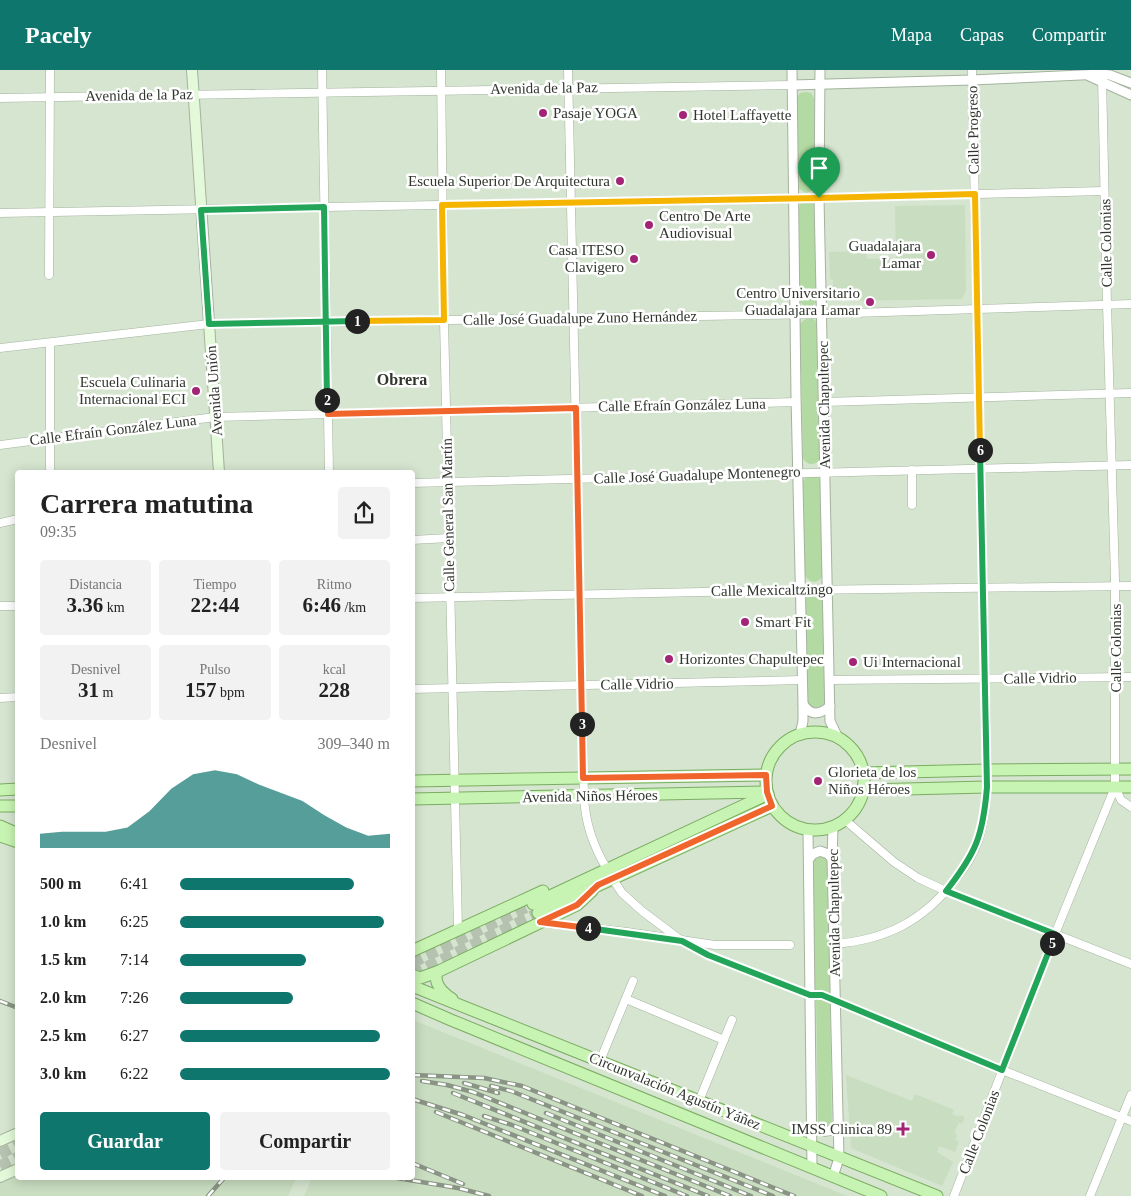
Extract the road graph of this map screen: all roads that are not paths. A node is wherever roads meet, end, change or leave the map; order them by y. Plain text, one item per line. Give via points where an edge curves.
1 (50, 70) edge
2 (192, 70) edge
3 (322, 70) edge
4 (441, 70) edge
5 (568, 70) edge
6 (792, 70) edge
7 (820, 70) edge
8 (972, 70) edge
9 (1102, 76) edge
10 (972, 80) junction
11 (1131, 83) edge
12 (820, 84) junction
13 (792, 85) junction
14 (569, 88) junction
15 (441, 90) junction
16 (322, 92) junction
17 (193, 94) junction
18 (1131, 96) edge
19 (50, 97) junction
20 (0, 98) edge
21 (1104, 191) junction
22 (975, 194) junction
23 (794, 198) junction
24 (819, 198) junction
25 (572, 203) junction
26 (442, 205) junction
27 (324, 207) junction
28 (201, 210) junction
29 (50, 212) junction
30 (0, 213) edge
31 (50, 275) dead end
32 (1107, 304) junction
33 (1131, 304) edge
34 (977, 309) junction
35 (796, 314) junction
36 (822, 314) junction
37 (574, 318) junction
38 (444, 320) junction
39 (326, 322) junction
40 (209, 324) junction
41 (50, 343) junction
42 (0, 348) edge
43 (1131, 393) edge
44 (1110, 394) junction
45 (979, 398) junction
46 (796, 402) junction
47 (824, 402) junction
48 (576, 408) junction
49 (446, 411) junction
50 (328, 414) junction
51 (215, 417) junction
52 (50, 438) junction
53 (0, 445) edge
54 (1112, 466) junction
55 (1131, 466) edge
56 (981, 469) junction
57 (50, 470) edge
58 (219, 470) edge
59 (329, 470) edge
60 (912, 470) junction
61 (798, 472) junction
62 (825, 472) junction
63 (578, 478) junction
64 (448, 482) junction
65 (415, 483) edge
66 (912, 505) dead end
67 (15, 520) edge
68 (0, 523) edge
69 (449, 538) junction
70 (415, 540) edge
71 (1131, 586) edge
72 (1116, 587) junction
73 (828, 589) junction
74 (983, 589) junction
75 (800, 590) junction
76 (580, 594) junction
77 (450, 597) junction
78 (415, 598) edge
79 (0, 606) edge
80 (15, 606) edge
81 (1116, 677) junction
82 (1131, 677) edge
83 (985, 679) junction
84 (802, 680) junction
85 (830, 680) junction
86 (581, 686) junction
87 (452, 688) junction
88 (415, 689) edge
89 (15, 697) edge
90 (0, 698) edge
91 (803, 704) junction
92 (830, 706) junction
93 (800, 735) junction
94 (838, 738) junction
95 (1116, 769) junction
96 (1131, 769) edge
97 (987, 770) junction
98 (864, 773) junction
99 (766, 775) junction
100 (583, 778) junction
101 (454, 780) junction
102 (415, 781) edge
103 (987, 787) junction
104 (1115, 787) junction
105 (1131, 787) edge
106 (15, 789) edge
107 (0, 790) edge
108 (864, 790) junction
109 (767, 793) junction
110 (584, 796) junction
111 (455, 798) junction
112 (415, 799) edge
113 (0, 806) edge
114 (15, 806) edge
115 (772, 806) junction
116 (1131, 808) edge
117 (845, 820) junction
118 (0, 826) edge
119 (834, 828) junction
120 (808, 830) junction
121 (15, 833) edge
122 (0, 836) edge
123 (15, 841) edge
124 (809, 859) junction
125 (832, 859) junction
126 (609, 874) junction
127 (595, 880) junction
128 (946, 891) junction
129 (537, 913) junction
130 (458, 930) junction
131 (1055, 934) junction
132 (682, 941) junction
133 (834, 944) junction
134 (790, 945) dead end
135 (415, 950) edge
136 (1131, 964) edge
137 (437, 972) junction
138 (415, 976) edge
139 (633, 981) dead end
140 (416, 989) edge
141 (810, 995) junction
142 (626, 999) junction
143 (836, 1001) junction
144 (415, 1004) edge
145 (415, 1010) edge
146 (473, 1010) junction
147 (451, 1020) junction
148 (732, 1020) dead end
149 (724, 1040) junction
150 (600, 1061) junction
151 (1002, 1070) junction
152 (633, 1075) junction
153 (626, 1091) junction
154 (1131, 1095) edge
155 (699, 1102) junction
156 (1122, 1117) junction
157 (1131, 1121) edge
158 (812, 1126) junction
159 (838, 1126) junction
160 (15, 1134) edge
161 (0, 1142) edge
162 (812, 1146) junction
163 (839, 1158) junction
164 (812, 1168) junction
165 (15, 1170) edge
166 (0, 1177) edge
167 (833, 1177) junction
168 (880, 1196) edge
169 (937, 1196) edge
170 (954, 1196) edge
171 (1090, 1196) edge

1 - 19 street
2 - 17 main road, Avenida Unión
3 - 16 street
4 - 15 street, Calle General San Martín
5 - 14 street
6 - 13 street, Avenida Chapultepec
7 - 12 street, Avenida Chapultepec
8 - 10 street, Calle Progreso
9 - 10 street, Avenida de la Paz
9 - 11 street, Avenida de la Paz via 1110,75
9 - 18 street
9 - 21 street, Calle Colonias
10 - 12 street, Avenida de la Paz
10 - 22 street, Calle Progreso
12 - 13 street, Avenida de la Paz
12 - 24 street, Avenida Chapultepec
13 - 14 street, Avenida de la Paz
13 - 23 street, Avenida Chapultepec
14 - 15 street, Avenida de la Paz
14 - 25 street
15 - 16 street, Avenida de la Paz
15 - 26 street, Calle General San Martín
16 - 17 street, Avenida de la Paz
16 - 27 street
17 - 19 street, Avenida de la Paz
17 - 28 main road, Avenida Unión
19 - 20 street, Avenida de la Paz
19 - 29 street
21 - 22 street
21 - 32 street, Calle Colonias
22 - 24 street
22 - 34 street, Calle Progreso
23 - 24 street
23 - 25 street
23 - 35 street, Avenida Chapultepec
24 - 36 street, Avenida Chapultepec
25 - 26 street
25 - 37 street
26 - 27 street
26 - 38 street, Calle General San Martín
27 - 28 street
27 - 39 street
28 - 29 street
28 - 40 main road, Avenida Unión
29 - 30 street
29 - 31 street
32 - 33 street, Calle José Guadalupe Zuno Hernández
32 - 34 street, Calle José Guadalupe Zuno Hernández
32 - 44 street, Calle Colonias
34 - 36 street, Calle José Guadalupe Zuno Hernández
34 - 45 street, Calle Progreso
35 - 36 street, Calle José Guadalupe Zuno Hernández
35 - 37 street, Calle José Guadalupe Zuno Hernández
35 - 46 street, Avenida Chapultepec
36 - 47 street, Avenida Chapultepec
37 - 38 street, Calle José Guadalupe Zuno Hernández
37 - 48 street
38 - 39 street, Calle José Guadalupe Zuno Hernández
38 - 49 street, Calle General San Martín
39 - 40 street, Calle José Guadalupe Zuno Hernández
39 - 50 street
40 - 41 street, Calle José Guadalupe Zuno Hernández
40 - 51 main road, Avenida Unión
41 - 42 street, Calle José Guadalupe Zuno Hernández
41 - 52 street
43 - 44 street
44 - 45 street
44 - 54 street, Calle Colonias
45 - 47 street
45 - 56 street, Calle Progreso
46 - 48 street, Calle Efraín González Luna
46 - 61 street, Avenida Chapultepec
47 - 62 street, Avenida Chapultepec
48 - 49 street, Calle Efraín González Luna
48 - 63 street
49 - 50 street, Calle Efraín González Luna
49 - 64 street, Calle General San Martín
50 - 51 street, Calle Efraín González Luna
50 - 59 street
51 - 52 street, Calle Efraín González Luna
51 - 58 main road, Avenida Unión
52 - 53 street, Calle Efraín González Luna
52 - 57 street
54 - 55 street, Calle José Guadalupe Montenegro
54 - 56 street, Calle José Guadalupe Montenegro
54 - 72 street, Calle Colonias
56 - 60 street, Calle José Guadalupe Montenegro
56 - 74 street, Calle Progreso
60 - 62 street, Calle José Guadalupe Montenegro
60 - 66 street
61 - 62 street, Calle José Guadalupe Montenegro
61 - 63 street, Calle José Guadalupe Montenegro
61 - 75 street, Avenida Chapultepec
62 - 73 street, Avenida Chapultepec
63 - 64 street, Calle José Guadalupe Montenegro
63 - 76 street
64 - 65 street, Calle José Guadalupe Montenegro
64 - 69 street, Calle General San Martín
67 - 68 street
69 - 70 street
69 - 77 street, Calle General San Martín
71 - 72 street, Calle Mexicaltzingo
72 - 74 street, Calle Mexicaltzingo
72 - 81 street, Calle Colonias
73 - 74 street, Calle Mexicaltzingo
73 - 75 street, Calle Mexicaltzingo
73 - 85 street, Avenida Chapultepec
74 - 83 street, Calle Progreso
75 - 76 street, Calle Mexicaltzingo
75 - 84 street, Avenida Chapultepec
76 - 77 street, Calle Mexicaltzingo
76 - 86 street
77 - 78 street, Calle Mexicaltzingo
77 - 87 street, Calle General San Martín
79 - 80 street
81 - 82 street, Calle Vidrio
81 - 83 street, Calle Vidrio
81 - 95 street, Calle Colonias
83 - 85 street, Calle Vidrio
83 - 97 street, Calle Progreso
84 - 86 street, Calle Vidrio
84 - 91 street, Avenida Chapultepec
85 - 92 street, Avenida Chapultepec
86 - 87 street, Calle Vidrio
86 - 100 street
87 - 88 street, Calle Vidrio
87 - 101 street, Calle General San Martín
89 - 90 street
91 - 92 street via 817,714
91 - 93 street, Avenida Chapultepec
92 - 94 street, Avenida Chapultepec via 830,721
93 - 94 main road via 820,733
93 - 99 main road via 777,750
94 - 98 main road via 855,753
95 - 96 main road
95 - 97 main road
95 - 104 street, Calle Colonias
97 - 98 main road
97 - 103 street, Calle Progreso
98 - 108 main road
99 - 100 main road, Avenida Niños Héroes
99 - 109 main road
100 - 101 main road, Avenida Niños Héroes
100 - 110 street
101 - 102 main road, Avenida Niños Héroes
101 - 111 street, Calle General San Martín
103 - 104 main road
103 - 108 main road
103 - 128 street, Calle Progreso via 977,843
104 - 105 main road
104 - 116 street via 1121,800
104 - 131 street, Calle Colonias
106 - 107 main road
108 - 117 main road via 854,812
109 - 110 main road, Avenida Niños Héroes
109 - 115 main road
109 - 126 main road
110 - 111 main road, Avenida Niños Héroes
110 - 126 street via 589,832
111 - 112 main road, Avenida Niños Héroes
111 - 130 street, Calle General San Martín
113 - 114 main road
115 - 120 main road via 786,821
115 - 126 main road
117 - 119 main road
117 - 128 street via 894,862
118 - 121 main road
119 - 120 main road
119 - 125 street, Avenida Chapultepec
120 - 124 street, Avenida Chapultepec
122 - 123 main road
124 - 125 street via 820,851
124 - 141 street, Avenida Chapultepec
125 - 133 street, Avenida Chapultepec
126 - 127 main road
126 - 132 street via 622,893
127 - 129 main road
127 - 129 main road via 577,905
127 - 130 main road via 564,881
128 - 131 street
128 - 133 street, Calle Progreso via 922,914 894,930
129 - 132 street
129 - 137 main road
130 - 135 main road
131 - 136 street
131 - 151 street, Calle Colonias
132 - 134 street via 715,945
132 - 141 street via 708,955
133 - 143 street, Avenida Chapultepec
137 - 138 main road via 420,978
137 - 146 main road via 436,978 444,993
139 - 142 street
140 - 146 main road, Circunvalación Agustín Yáñez
141 - 143 street via 822,995
141 - 158 street, Avenida Chapultepec
142 - 149 street
142 - 150 street
143 - 151 street
143 - 159 street, Avenida Chapultepec
144 - 147 main road, Circunvalación Agustín Yáñez
145 - 147 main road
146 - 150 main road, Circunvalación Agustín Yáñez
147 - 153 main road, Circunvalación Agustín Yáñez
148 - 149 street
149 - 155 street
150 - 152 main road, Circunvalación Agustín Yáñez
151 - 156 street
151 - 170 street, Calle Colonias
152 - 153 main road
152 - 155 main road, Circunvalación Agustín Yáñez
153 - 164 main road, Circunvalación Agustín Yáñez
154 - 156 street
155 - 162 main road, Circunvalación Agustín Yáñez
156 - 157 street
156 - 171 street
158 - 159 street via 825,1132
158 - 162 street, Avenida Chapultepec
159 - 163 street, Avenida Chapultepec
160 - 161 main road
162 - 163 main road, Circunvalación Agustín Yáñez
162 - 164 street, Avenida Chapultepec
163 - 167 street, Avenida Chapultepec
163 - 169 main road, Circunvalación Agustín Yáñez
164 - 167 main road, Circunvalación Agustín Yáñez
165 - 166 main road
167 - 168 main road, Circunvalación Agustín Yáñez

